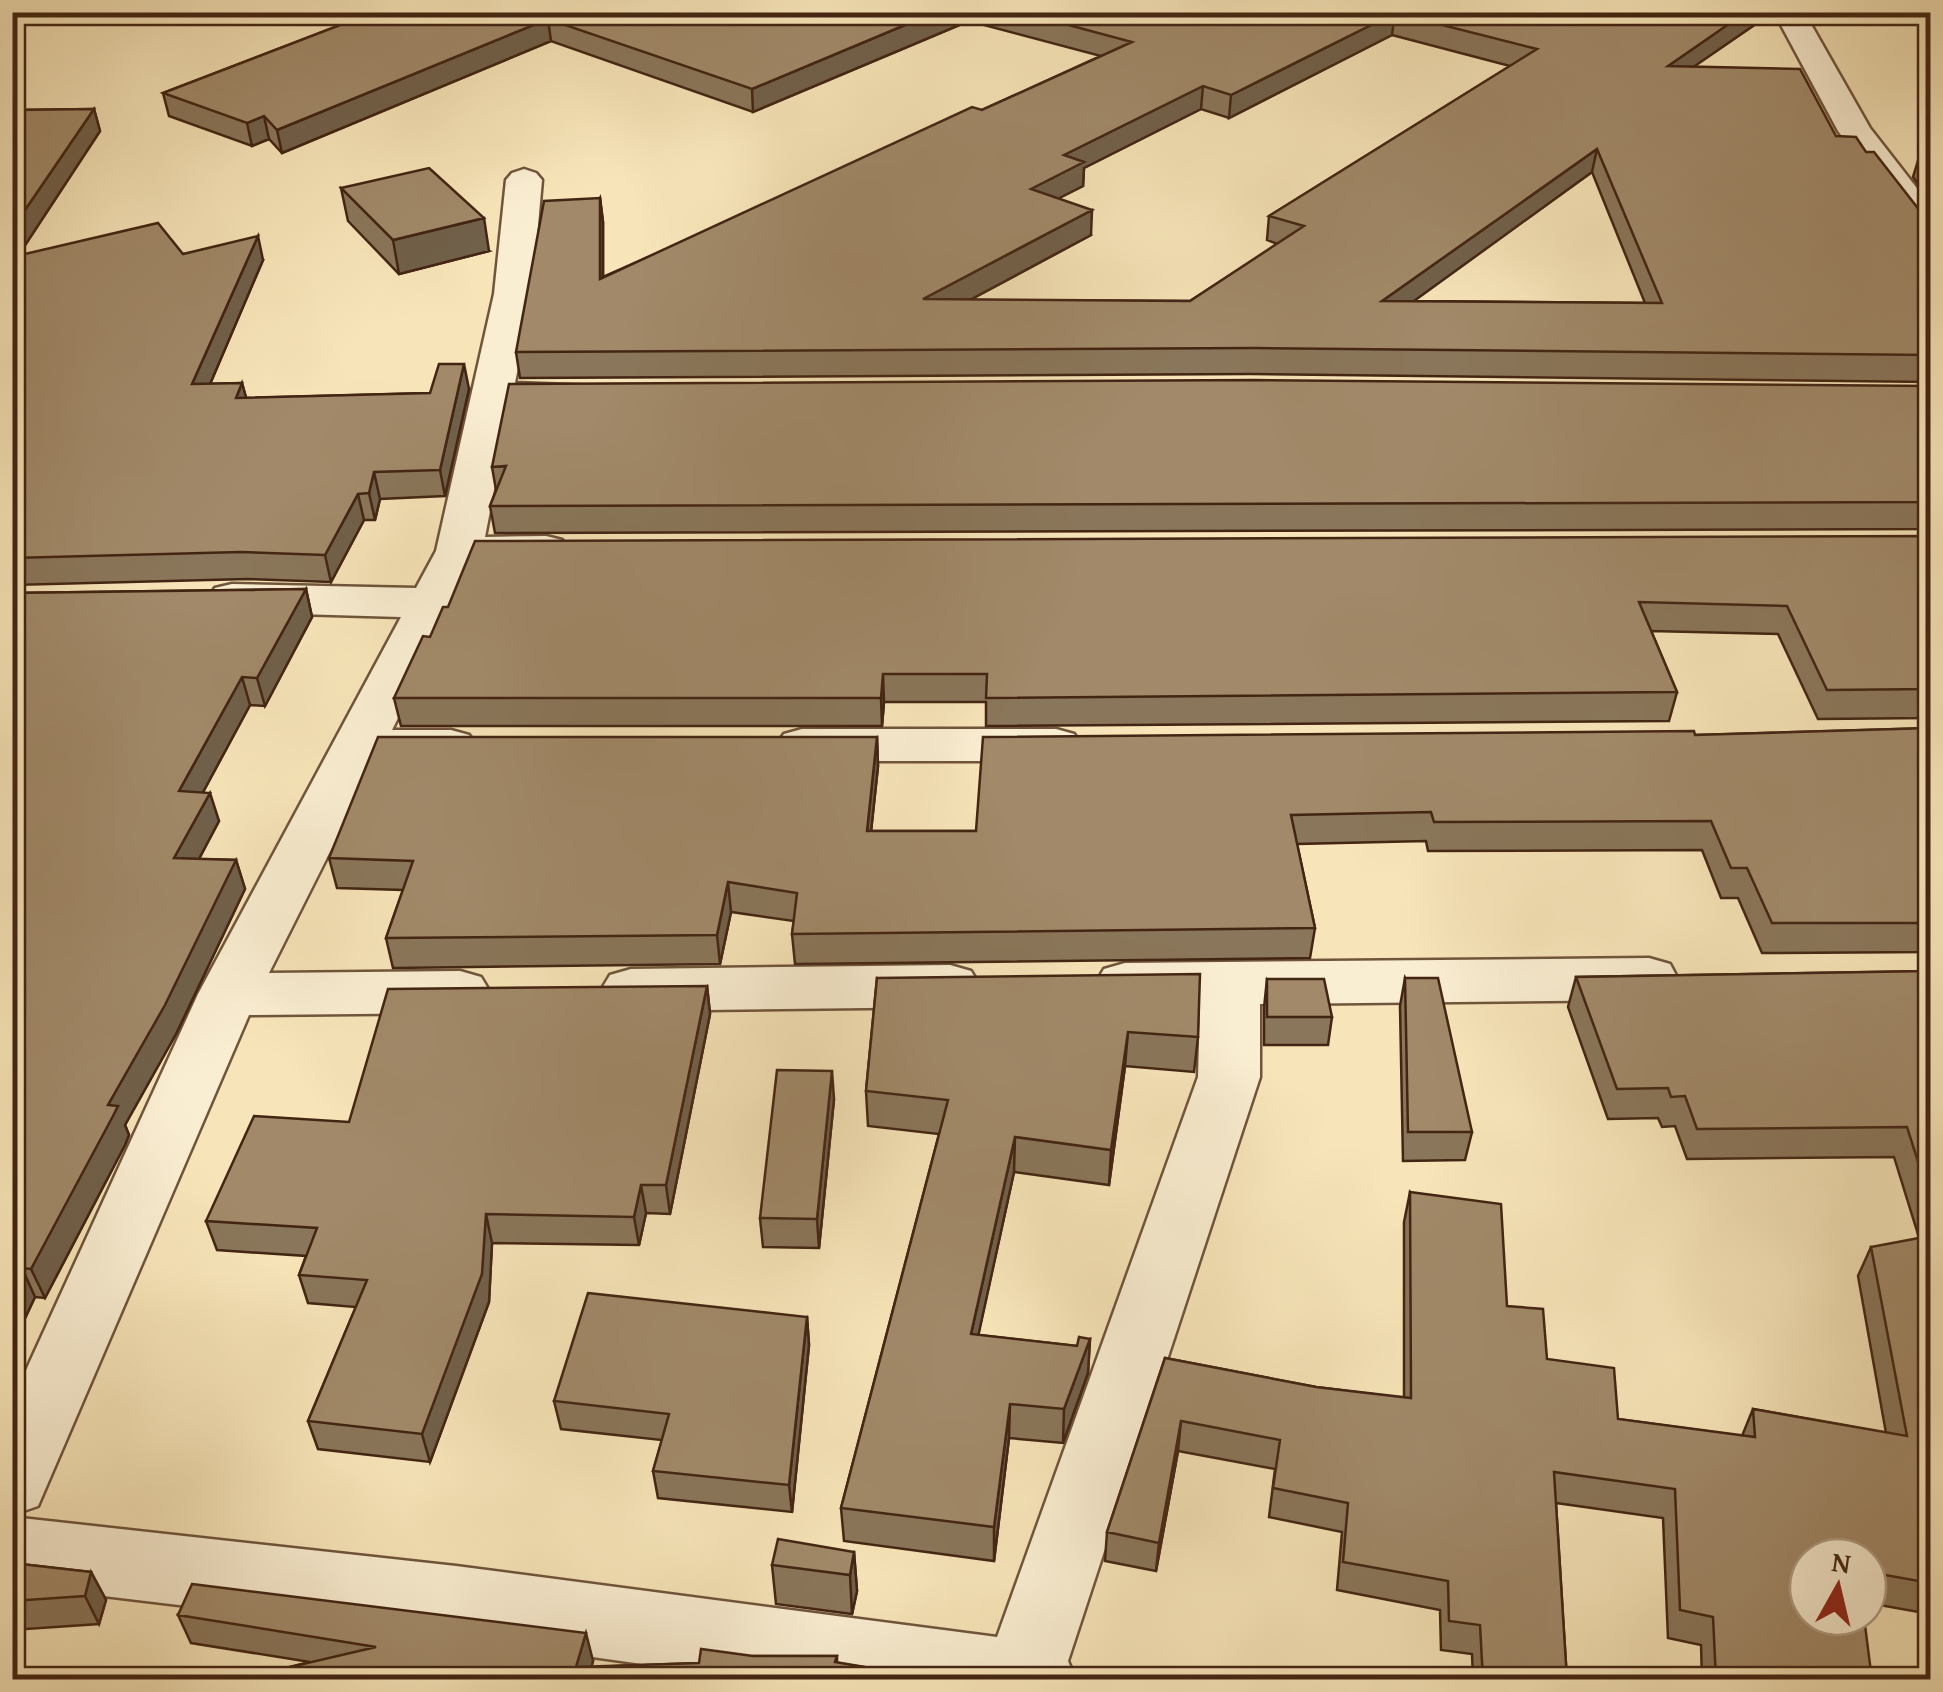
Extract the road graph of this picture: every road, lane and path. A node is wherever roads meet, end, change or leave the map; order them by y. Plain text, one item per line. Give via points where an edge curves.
1 (17, 12) edge
2 (1790, 12) edge
3 (12, 20) edge
4 (524, 180) dead end
5 (1930, 230) edge
6 (613, 394) edge
7 (494, 395) junction
8 (459, 550) junction
9 (579, 550) edge
10 (189, 599) edge
11 (429, 603) junction
12 (1107, 745) edge
13 (358, 746) junction
14 (496, 746) edge
15 (752, 746) edge
16 (1697, 978) edge
17 (1230, 982) junction
18 (1073, 984) edge
19 (994, 985) edge
20 (581, 990) edge
21 (522, 991) edge
22 (228, 994) junction
23 (12, 1484) edge
24 (12, 1551) edge
25 (1029, 1678) edge

1 - 3 street
2 - 5 street via 1855,130
4 - 7 street
6 - 7 street
7 - 8 street
8 - 9 street
8 - 11 street
10 - 11 street
11 - 13 street
12 - 15 street
13 - 14 street
13 - 22 street
16 - 17 street
17 - 18 street
17 - 25 street via 1229,1077
19 - 20 street
21 - 22 street
22 - 23 street
24 - 25 street

